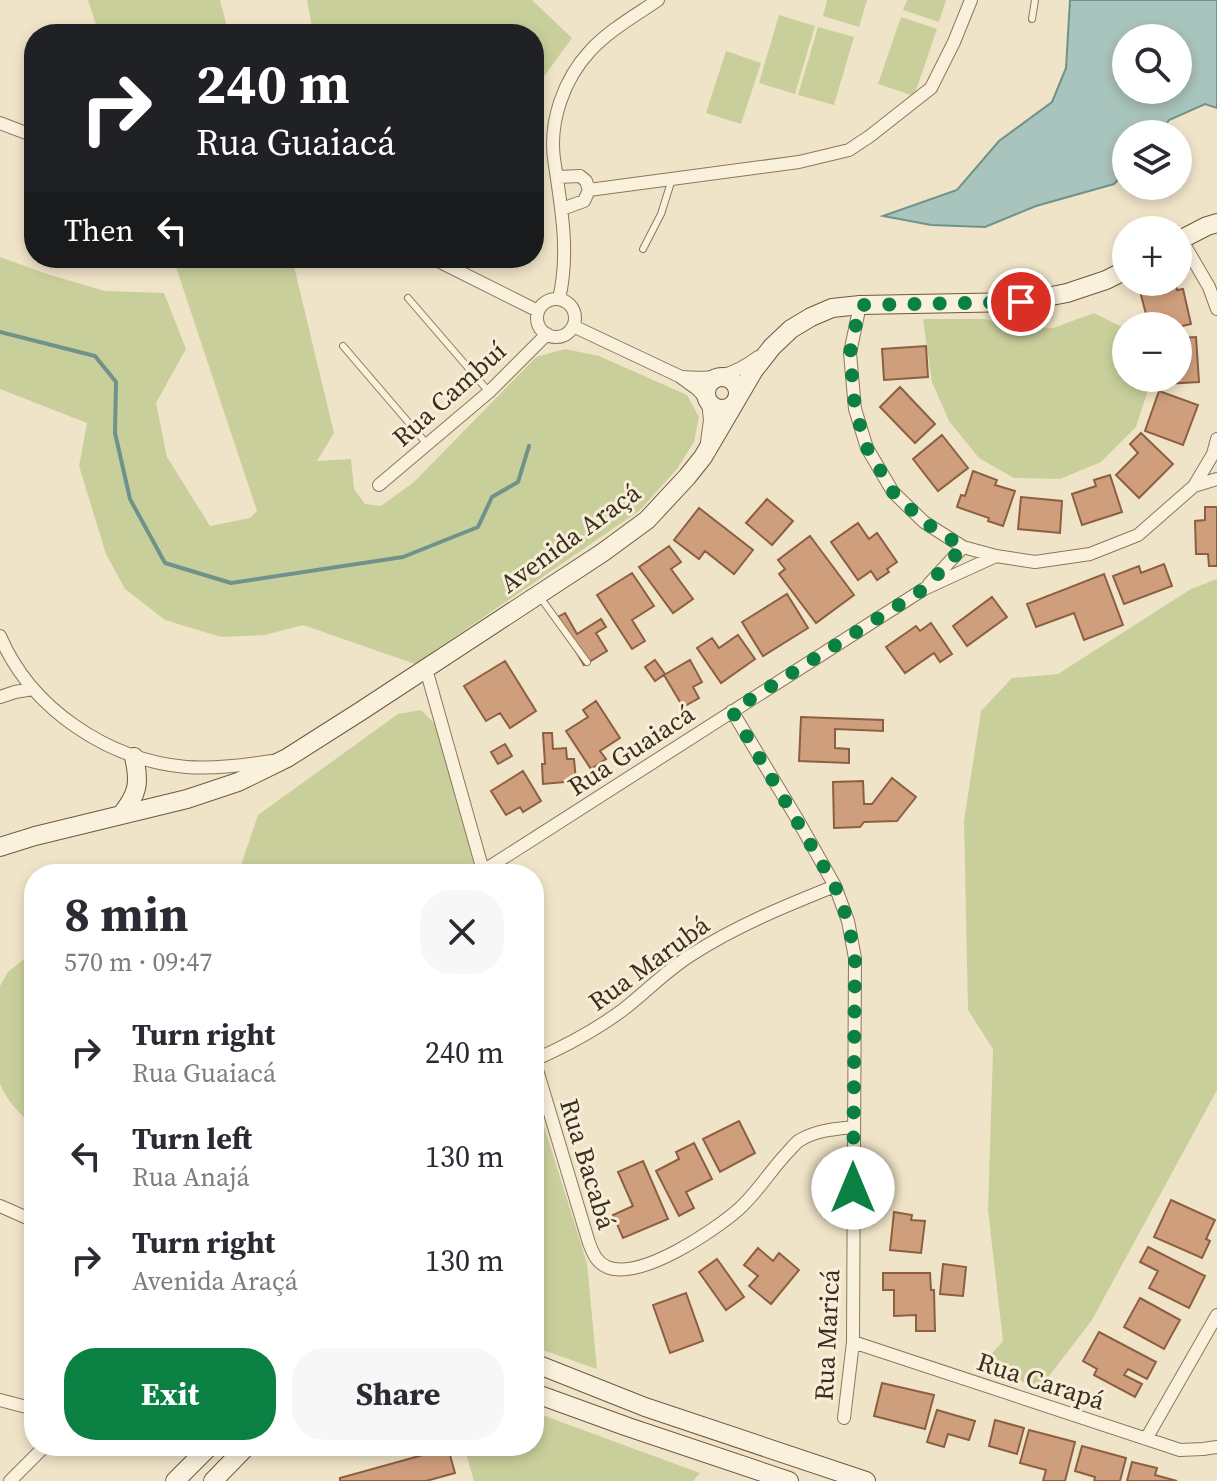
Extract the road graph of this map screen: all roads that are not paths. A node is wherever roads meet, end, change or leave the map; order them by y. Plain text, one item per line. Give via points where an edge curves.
1 (658, 0) edge
2 (971, 0) edge
3 (1035, 0) edge
4 (1032, 19) dead end
5 (0, 123) edge
6 (24, 132) edge
7 (558, 177) junction
8 (672, 179) junction
9 (589, 190) junction
10 (562, 209) junction
11 (1217, 223) edge
12 (1192, 234) edge
13 (643, 249) dead end
14 (1192, 259) edge
15 (452, 268) edge
16 (1112, 277) edge
17 (408, 298) dead end
18 (559, 299) junction
19 (860, 305) junction
20 (1217, 309) edge
21 (538, 311) junction
22 (573, 326) junction
23 (547, 334) junction
24 (343, 346) dead end
25 (772, 347) junction
26 (679, 376) junction
27 (721, 377) junction
28 (489, 392) junction
29 (708, 401) junction
30 (736, 402) junction
31 (1217, 439) edge
32 (427, 444) junction
33 (1215, 454) edge
34 (703, 457) junction
35 (1217, 479) edge
36 (379, 485) dead end
37 (1194, 486) junction
38 (963, 547) junction
39 (996, 556) junction
40 (924, 589) junction
41 (538, 595) junction
42 (0, 636) edge
43 (587, 662) dead end
44 (426, 669) junction
45 (33, 689) junction
46 (0, 697) edge
47 (732, 711) junction
48 (134, 757) junction
49 (287, 758) junction
50 (121, 815) junction
51 (0, 847) edge
52 (482, 864) edge
53 (496, 864) edge
54 (835, 886) junction
55 (544, 1055) edge
56 (544, 1093) edge
57 (854, 1127) junction
58 (0, 1206) edge
59 (24, 1217) edge
60 (1217, 1315) edge
61 (853, 1342) junction
62 (544, 1367) edge
63 (544, 1396) edge
64 (0, 1400) edge
65 (24, 1406) edge
66 (844, 1418) dead end
67 (1146, 1439) junction
68 (1217, 1447) edge
69 (35, 1456) edge
70 (200, 1456) edge
71 (237, 1456) edge
72 (10, 1481) edge
73 (175, 1481) edge
74 (213, 1481) edge
75 (789, 1481) edge
76 (866, 1481) edge

1 - 7 street via 590,51 569,81 553,139
2 - 8 street via 931,88 849,150
3 - 4 lane
5 - 6 street
7 - 9 street via 580,176
7 - 10 street
8 - 9 street
8 - 13 lane
9 - 10 street via 584,201
10 - 18 street via 565,255
11 - 12 street
14 - 20 street
15 - 21 street
16 - 19 street, Avenida Araçá via 1021,302
17 - 28 lane
18 - 21 street via 546,301
18 - 22 street via 573,308
19 - 25 street, Avenida Araçá via 811,317
19 - 38 street via 850,353 855,409 867,448 893,492 924,522
21 - 23 street via 538,322
22 - 23 street via 559,336
22 - 26 street
23 - 28 street, Rua Cambuí
24 - 32 lane
25 - 27 street
25 - 30 street, Avenida Araçá
26 - 27 street
26 - 29 street
27 - 29 street via 708,386
27 - 30 street via 738,387
28 - 32 street, Rua Cambuí
29 - 30 street via 723,409
29 - 34 street
30 - 34 street, Avenida Araçá
31 - 33 street
32 - 36 street, Rua Cambuí
33 - 37 street
34 - 41 street, Avenida Araçá via 647,520
35 - 37 street
37 - 39 street via 1138,535 1090,554 1035,562
38 - 39 street
38 - 40 street, Rua Guaiacá
39 - 40 street, Rua Guaiacá
40 - 47 street, Rua Guaiacá
41 - 43 lane
41 - 44 street, Avenida Araçá
42 - 45 street
44 - 49 street, Avenida Araçá
44 - 52 street
45 - 46 street
45 - 48 street via 63,719
47 - 53 street, Rua Guaiacá
47 - 54 street, Rua Maricá
48 - 49 street via 186,767
48 - 50 street via 137,789
49 - 50 street, Avenida Araçá via 238,782
50 - 51 street, Avenida Araçá
54 - 55 street, Rua Marubá via 735,929 688,957 585,1036
54 - 57 street, Rua Maricá via 855,958
56 - 57 street, Rua Bacabá via 589,1243 597,1260 609,1268 628,1269 661,1259 699,1239 740,1208 798,1141 821,1131
57 - 61 street, Rua Maricá
58 - 59 street
60 - 67 street
61 - 66 street, Rua Maricá
61 - 67 street, Rua Carapá
62 - 76 street via 645,1407
63 - 75 street
64 - 65 street
67 - 68 street, Rua Carapá via 1180,1450
69 - 72 street
70 - 73 street
71 - 74 street

